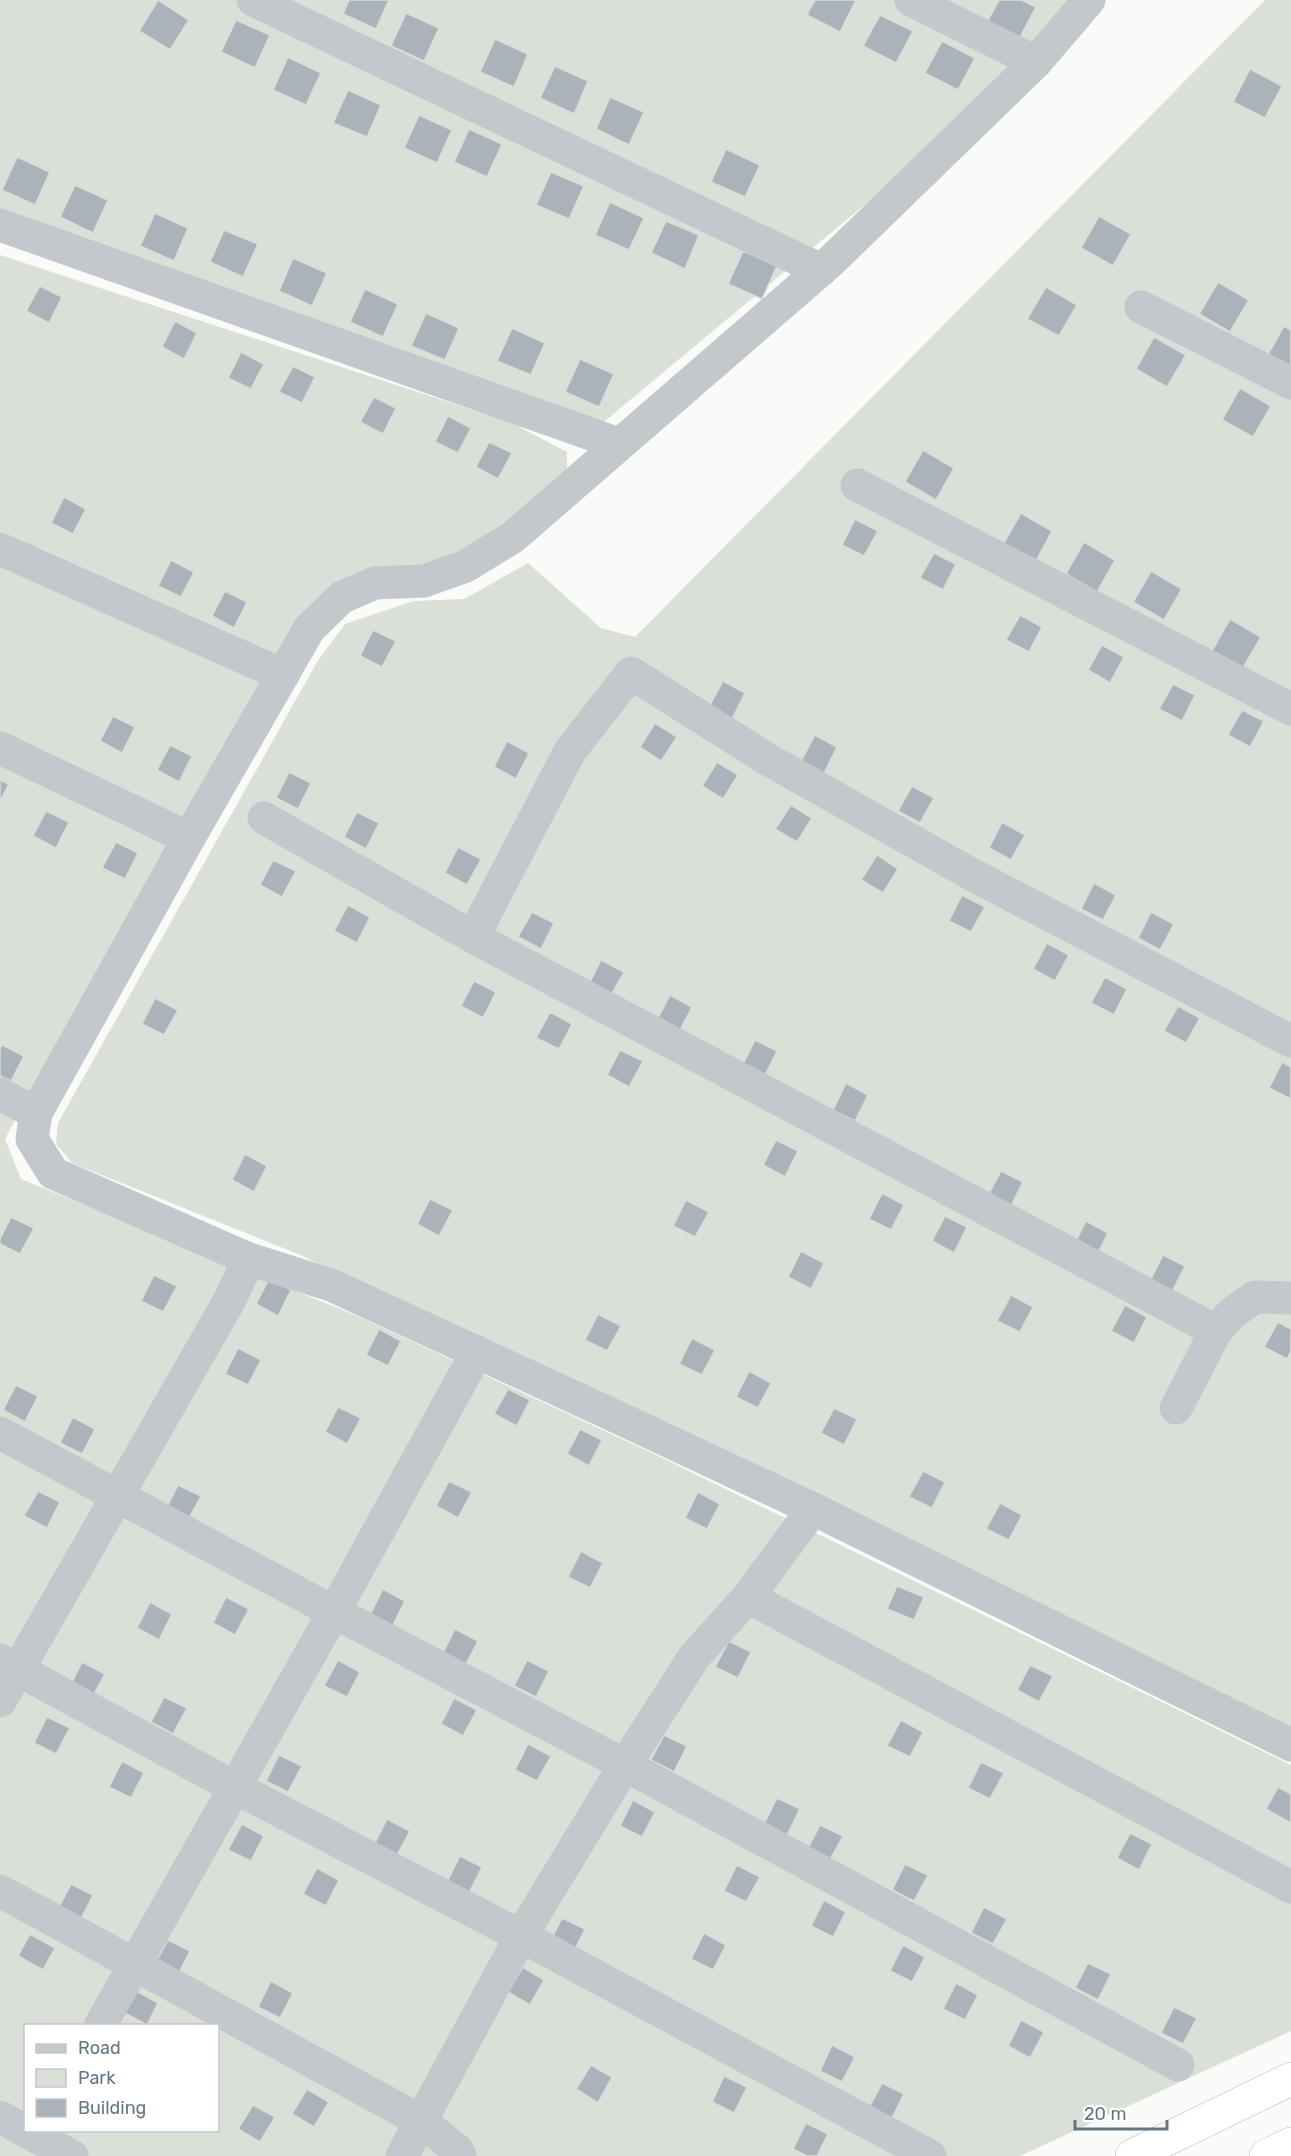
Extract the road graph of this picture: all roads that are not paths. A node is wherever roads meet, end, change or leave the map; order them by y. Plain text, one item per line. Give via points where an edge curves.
1 (253, 0) edge
2 (911, 0) edge
3 (1089, 0) edge
4 (1036, 62) junction
5 (0, 225) edge
6 (821, 270) junction
7 (1141, 307) dead end
8 (1291, 383) edge
9 (619, 444) junction
10 (857, 485) dead end
11 (0, 549) edge
12 (283, 675) junction
13 (1291, 709) edge
14 (0, 748) edge
15 (264, 818) dead end
16 (189, 838) junction
17 (473, 938) junction
18 (1291, 1041) edge
19 (0, 1094) edge
20 (36, 1113) junction
21 (249, 1259) junction
22 (1291, 1298) edge
23 (1216, 1331) junction
24 (477, 1352) junction
25 (1176, 1407) dead end
26 (0, 1433) edge
27 (117, 1496) junction
28 (813, 1509) junction
29 (748, 1597) junction
30 (334, 1612) junction
31 (9, 1664) edge
32 (0, 1701) edge
33 (1291, 1745) edge
34 (625, 1765) junction
35 (234, 1787) junction
36 (1291, 1887) edge
37 (0, 1891) edge
38 (521, 1936) junction
39 (135, 1965) junction
40 (101, 2024) edge
41 (1178, 2065) dead end
42 (1291, 2079) edge
43 (0, 2117) edge
44 (421, 2121) junction
45 (35, 2141) edge
46 (1291, 2144) edge
47 (72, 2156) edge
48 (402, 2156) edge
49 (460, 2156) edge
50 (930, 2156) edge
51 (1131, 2156) edge
52 (1266, 2156) edge

1 - 6 street
2 - 4 street
3 - 4 street
4 - 6 street
5 - 9 street
6 - 9 street
7 - 8 street
9 - 12 street via 513,537 466,566 424,581 375,583 342,597 309,629
10 - 13 street
11 - 12 street
12 - 16 street
14 - 16 street
15 - 17 street
16 - 20 street
17 - 18 street via 570,751 631,674 767,759 951,862
17 - 23 street
19 - 20 street
20 - 21 street via 32,1139 52,1173
21 - 24 street via 332,1285
21 - 27 street via 228,1303
22 - 23 street via 1255,1297 1232,1313
23 - 25 street
24 - 28 street
24 - 30 street
26 - 27 street
27 - 30 street
27 - 31 street
28 - 29 street
28 - 33 street
29 - 34 street via 694,1657
29 - 36 street
30 - 34 street
30 - 35 street
31 - 32 street
31 - 35 street
34 - 38 street
34 - 41 street
35 - 38 street
35 - 39 street
37 - 39 street
38 - 44 street
38 - 50 street
39 - 40 street
39 - 44 street
42 - 51 highway
43 - 45 street
44 - 48 street
44 - 49 street
45 - 47 street
46 - 52 highway

